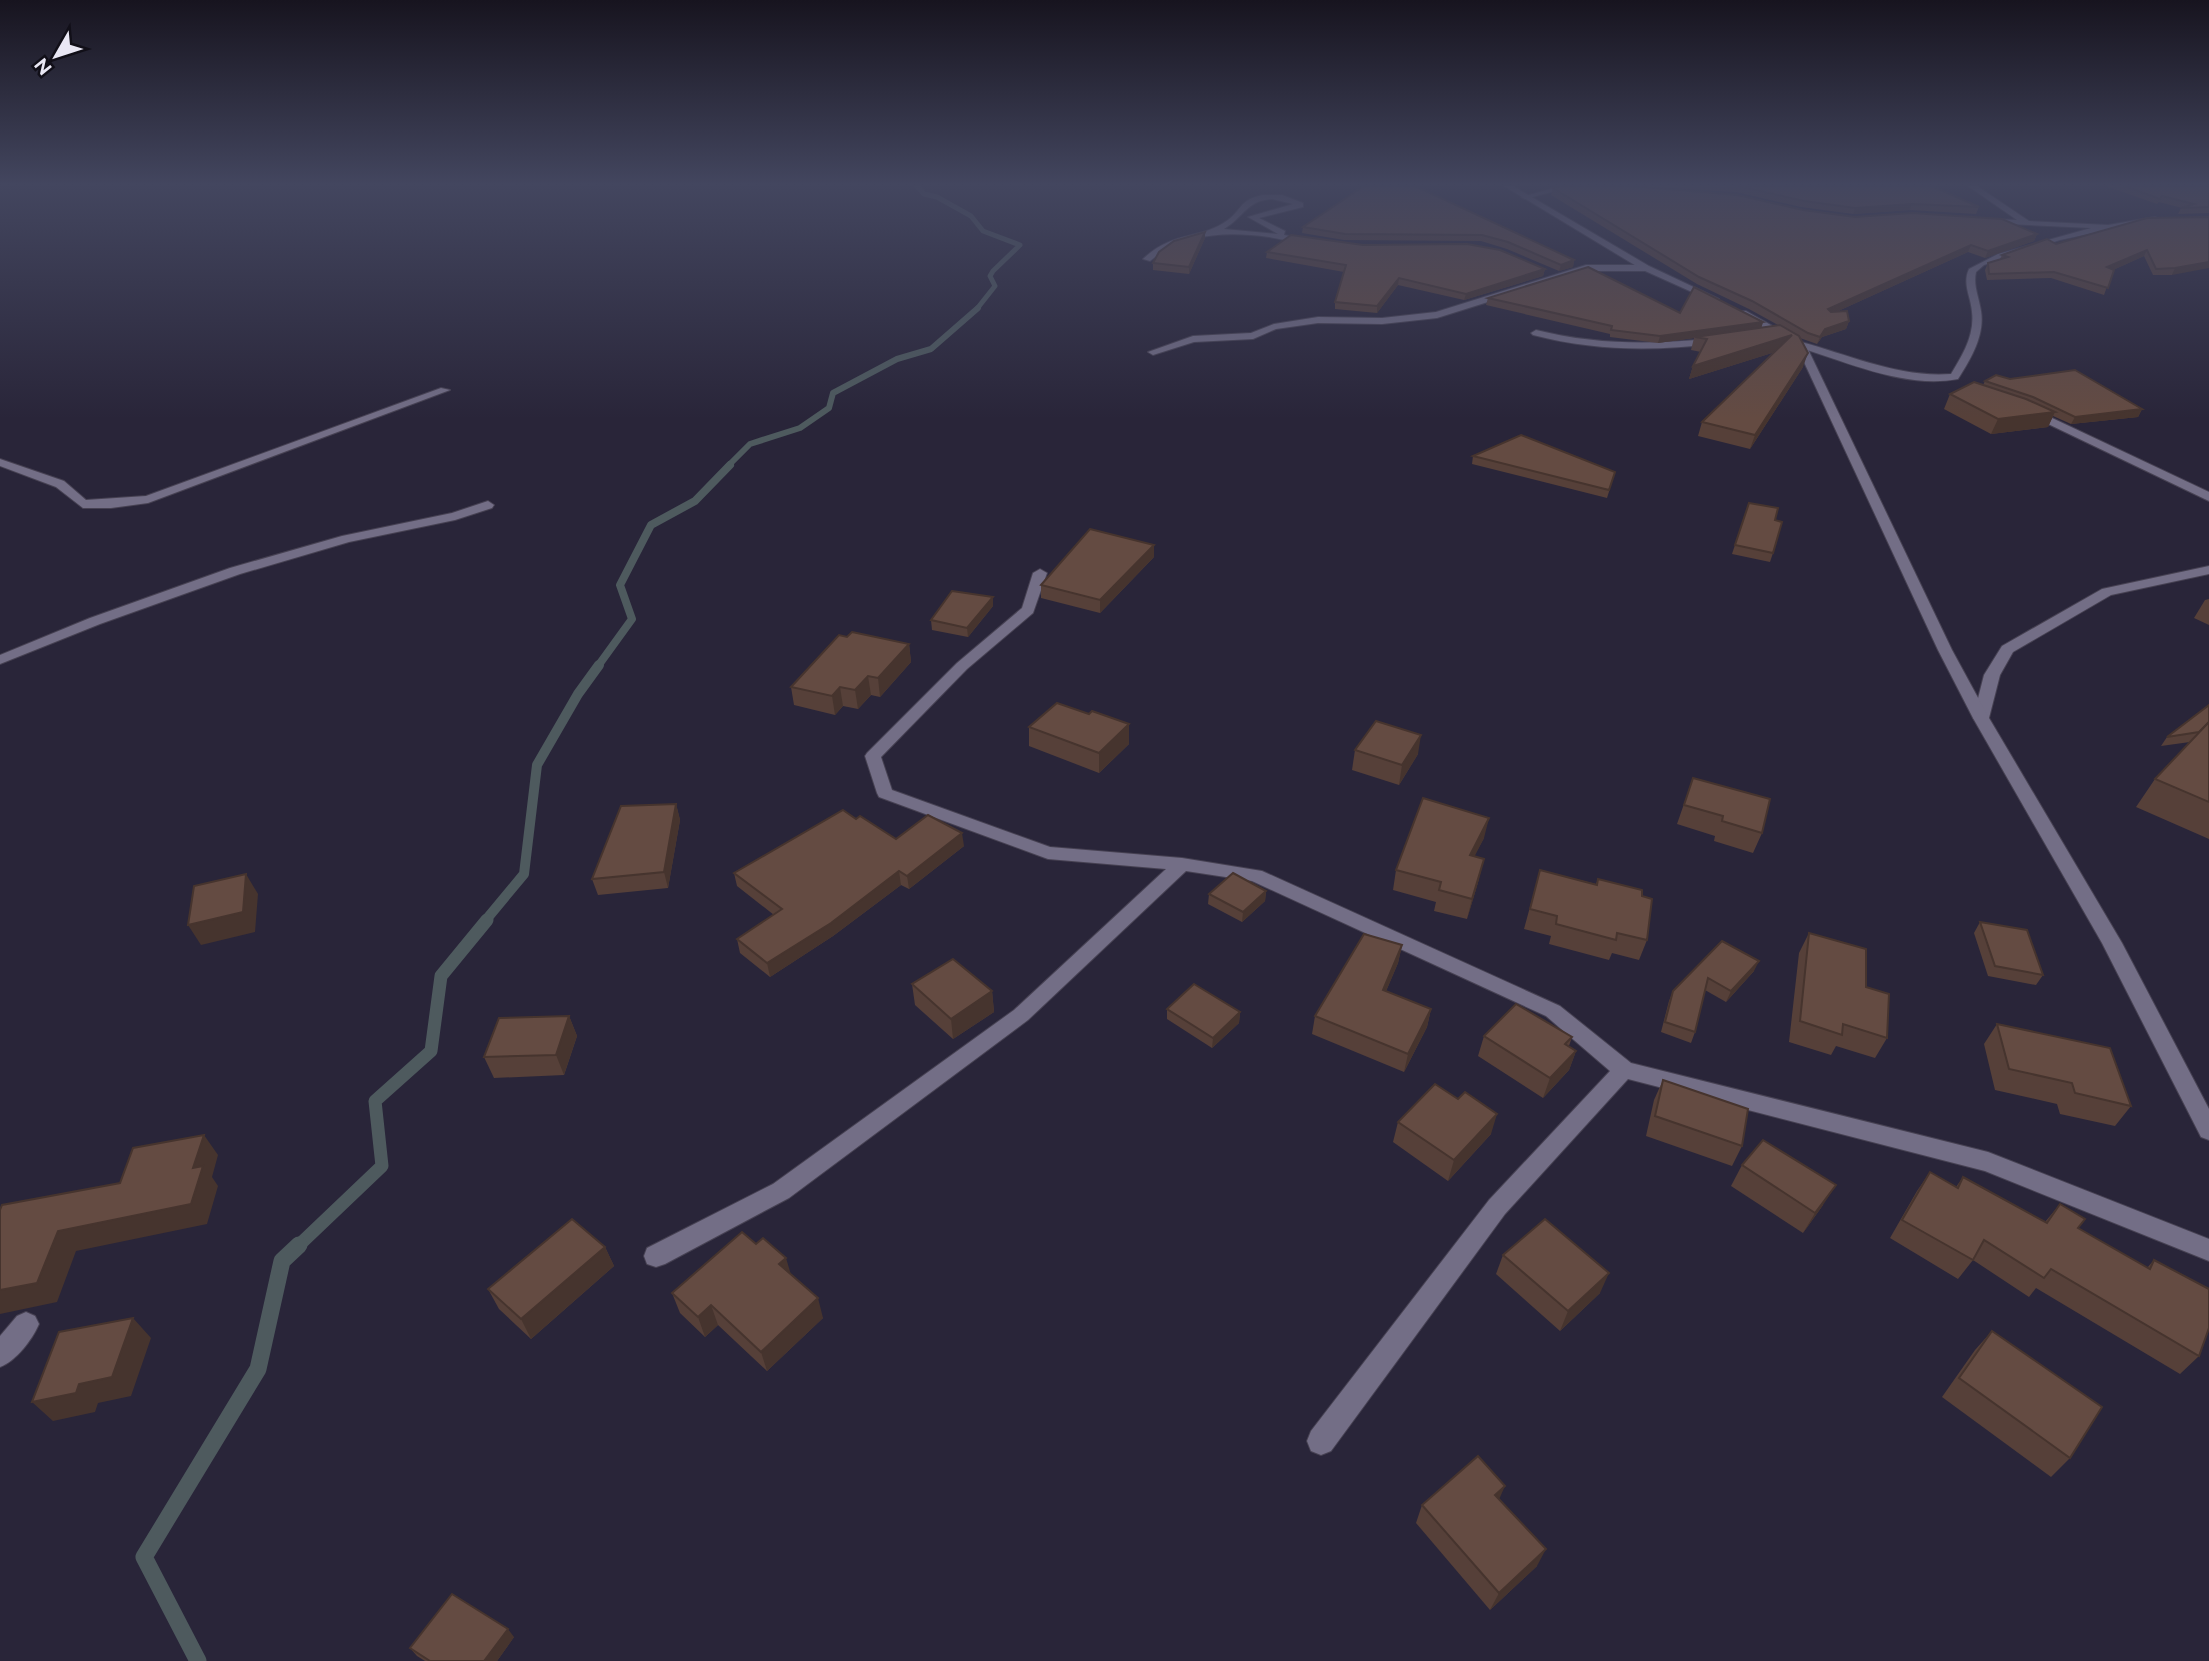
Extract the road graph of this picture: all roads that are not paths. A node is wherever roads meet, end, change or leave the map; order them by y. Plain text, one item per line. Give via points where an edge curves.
1 (1638, 264) edge
2 (1982, 264) edge
3 (1646, 268) junction
4 (1781, 332) junction
5 (1536, 333) dead end
6 (1754, 335) edge
7 (1726, 339) edge
8 (1801, 345) junction
9 (1153, 352) dead end
10 (1944, 379) junction
11 (1966, 389) edge
12 (445, 390) dead end
13 (2012, 406) edge
14 (0, 463) edge
15 (2209, 496) edge
16 (488, 505) dead end
17 (2209, 570) edge
18 (1040, 573) dead end
19 (0, 660) edge
20 (1981, 718) junction
21 (1182, 864) junction
22 (1624, 1070) junction
23 (2209, 1130) edge
24 (2209, 1250) edge
25 (656, 1256) dead end
26 (26, 1324) dead end
27 (0, 1355) edge
28 (1321, 1441) dead end

1 - 3 street
2 - 10 street via 1972,271 1970,283 1978,315 1968,356 1954,377
3 - 4 street
3 - 9 street via 1550,273 1437,315 1382,321 1318,320 1273,327 1253,336 1193,339
4 - 6 street
4 - 8 street
5 - 7 street via 1560,340 1646,348
8 - 10 street via 1904,374
8 - 20 street
10 - 11 street
12 - 14 street via 148,499 83,504 60,484
13 - 15 street
16 - 19 street via 235,571
17 - 20 street via 2107,592 2007,649 1993,675
18 - 21 street via 1028,610 962,666 873,756 886,793 1048,853
20 - 23 street via 2112,943
21 - 22 street via 1256,875 1553,1010
21 - 25 street via 1021,1015 781,1191
22 - 24 street via 1988,1162
22 - 28 street via 1497,1207
26 - 27 street

